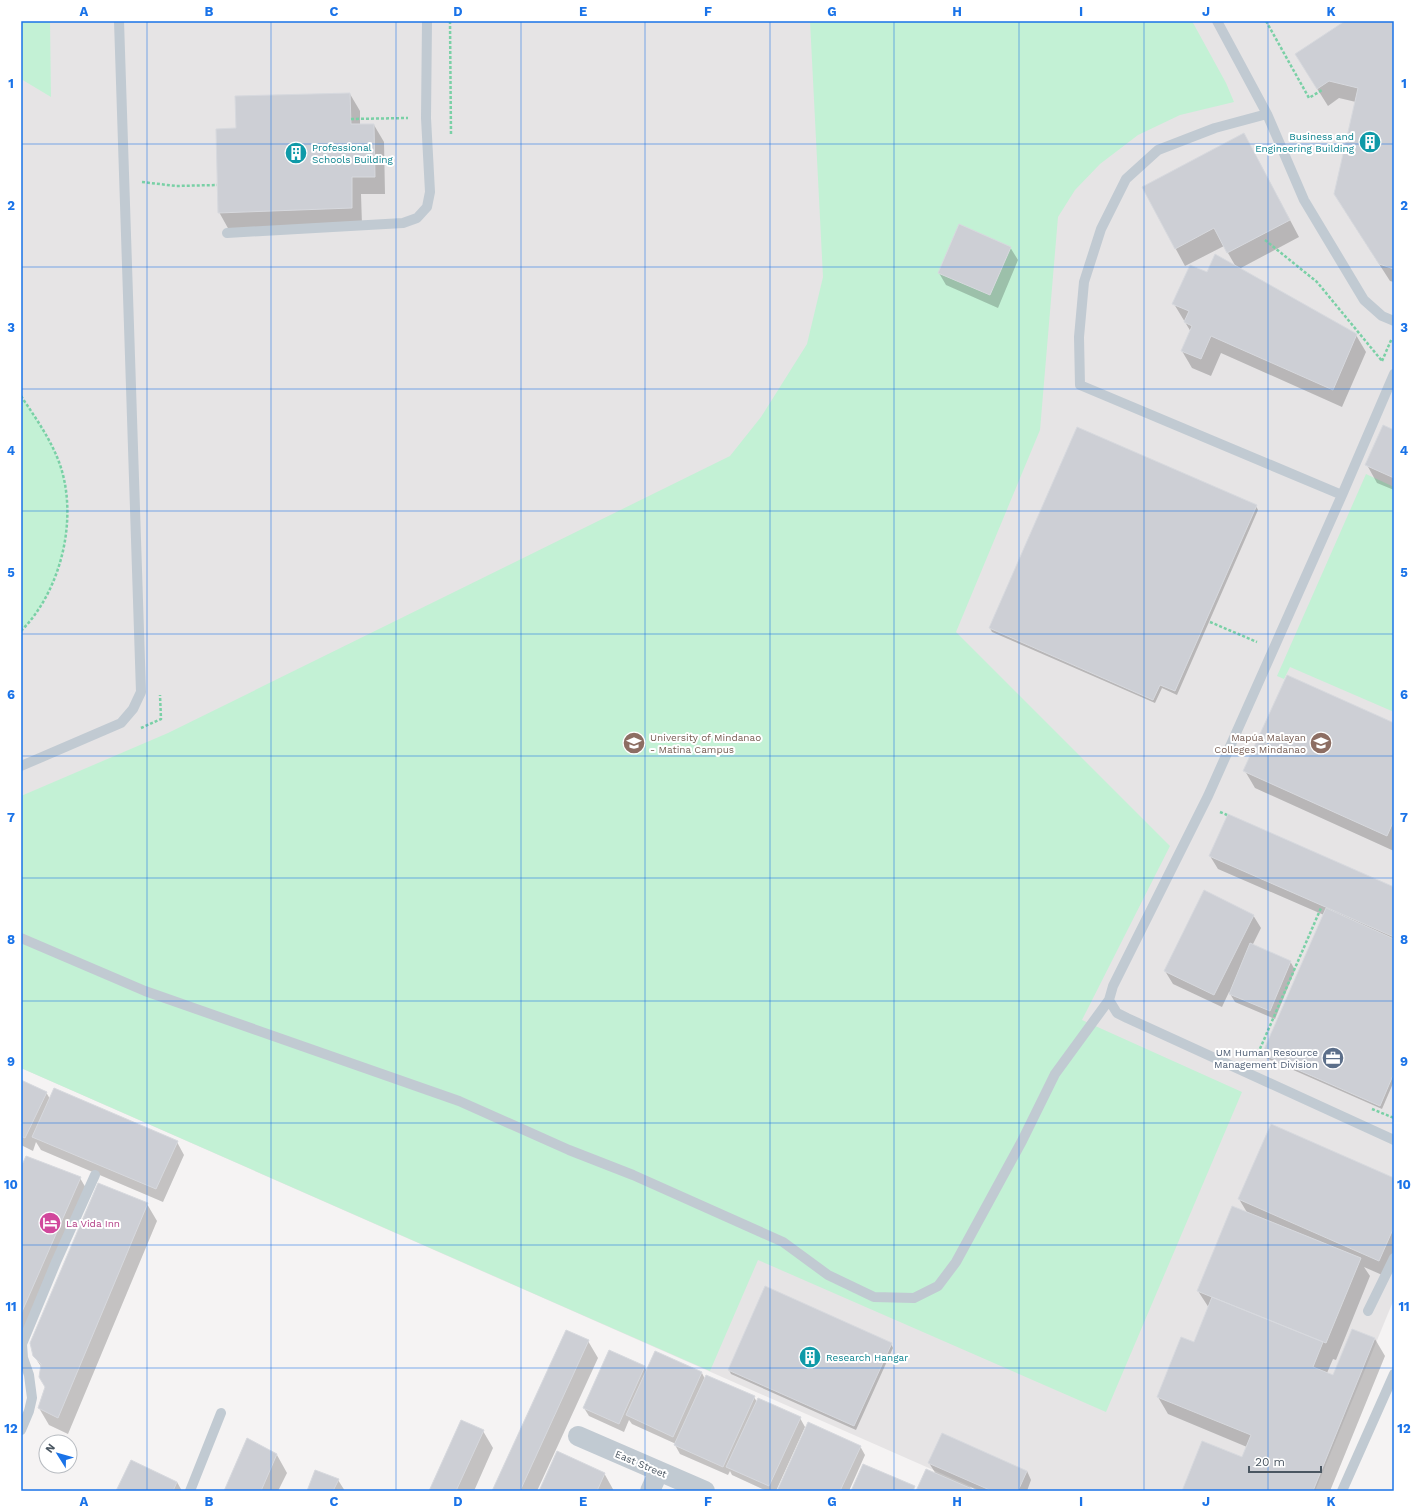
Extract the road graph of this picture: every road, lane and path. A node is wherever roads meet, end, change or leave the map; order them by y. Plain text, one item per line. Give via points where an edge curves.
1 (120, 21) edge
2 (427, 21) edge
3 (450, 21) edge
4 (1217, 21) edge
5 (1266, 21) edge
6 (1322, 90) dead end
7 (1267, 114) junction
8 (426, 118) junction
9 (451, 118) junction
10 (351, 119) dead end
11 (451, 135) dead end
12 (142, 182) dead end
13 (217, 185) dead end
14 (227, 233) dead end
15 (1265, 240) dead end
16 (1394, 321) edge
17 (1382, 361) dead end
18 (1394, 374) edge
19 (21, 396) edge
20 (1342, 495) junction
21 (1210, 622) dead end
22 (21, 631) edge
23 (1274, 649) junction
24 (21, 766) edge
25 (1321, 908) dead end
26 (21, 938) edge
27 (1109, 1000) junction
28 (1263, 1061) dead end
29 (1365, 1106) dead end
30 (1394, 1118) edge
31 (1394, 1140) edge
32 (95, 1174) dead end
33 (1394, 1258) edge
34 (1368, 1312) dead end
35 (1394, 1374) edge
36 (221, 1413) dead end
37 (21, 1430) edge
38 (578, 1436) dead end
39 (659, 1471) junction
40 (190, 1491) edge
41 (650, 1491) edge
42 (705, 1491) edge
43 (1342, 1491) edge

1 - 24 lane via 141,692 133,709 120,723
2 - 8 lane
3 - 9 path
4 - 7 lane
5 - 6 path via 1309,98
7 - 16 lane via 1304,200 1364,300 1382,316
7 - 20 lane via 1215,128 1158,150 1126,179 1101,229 1084,282 1079,337 1080,385
8 - 9 path
8 - 10 path
8 - 14 lane via 430,192 427,207 417,218 403,223
9 - 11 path
12 - 13 path via 176,186
15 - 17 path via 1317,282
18 - 20 lane
19 - 22 path via 50,440 65,487 67,512 66,537 52,585 40,607
20 - 23 lane
21 - 23 path
23 - 27 lane via 1208,796 1113,986
25 - 28 path via 1256,1058
26 - 27 lane via 146,991 459,1101 783,1242 828,1275 874,1297 914,1298 938,1286 956,1262 1022,1141 1055,1074
27 - 31 lane via 1118,1013 1127,1018
29 - 30 path
32 - 37 lane via 22,1344 23,1358 30,1375 32,1398
33 - 34 lane
35 - 43 lane
36 - 40 lane
38 - 39 street, East Street
39 - 41 street
39 - 42 street, East Street

